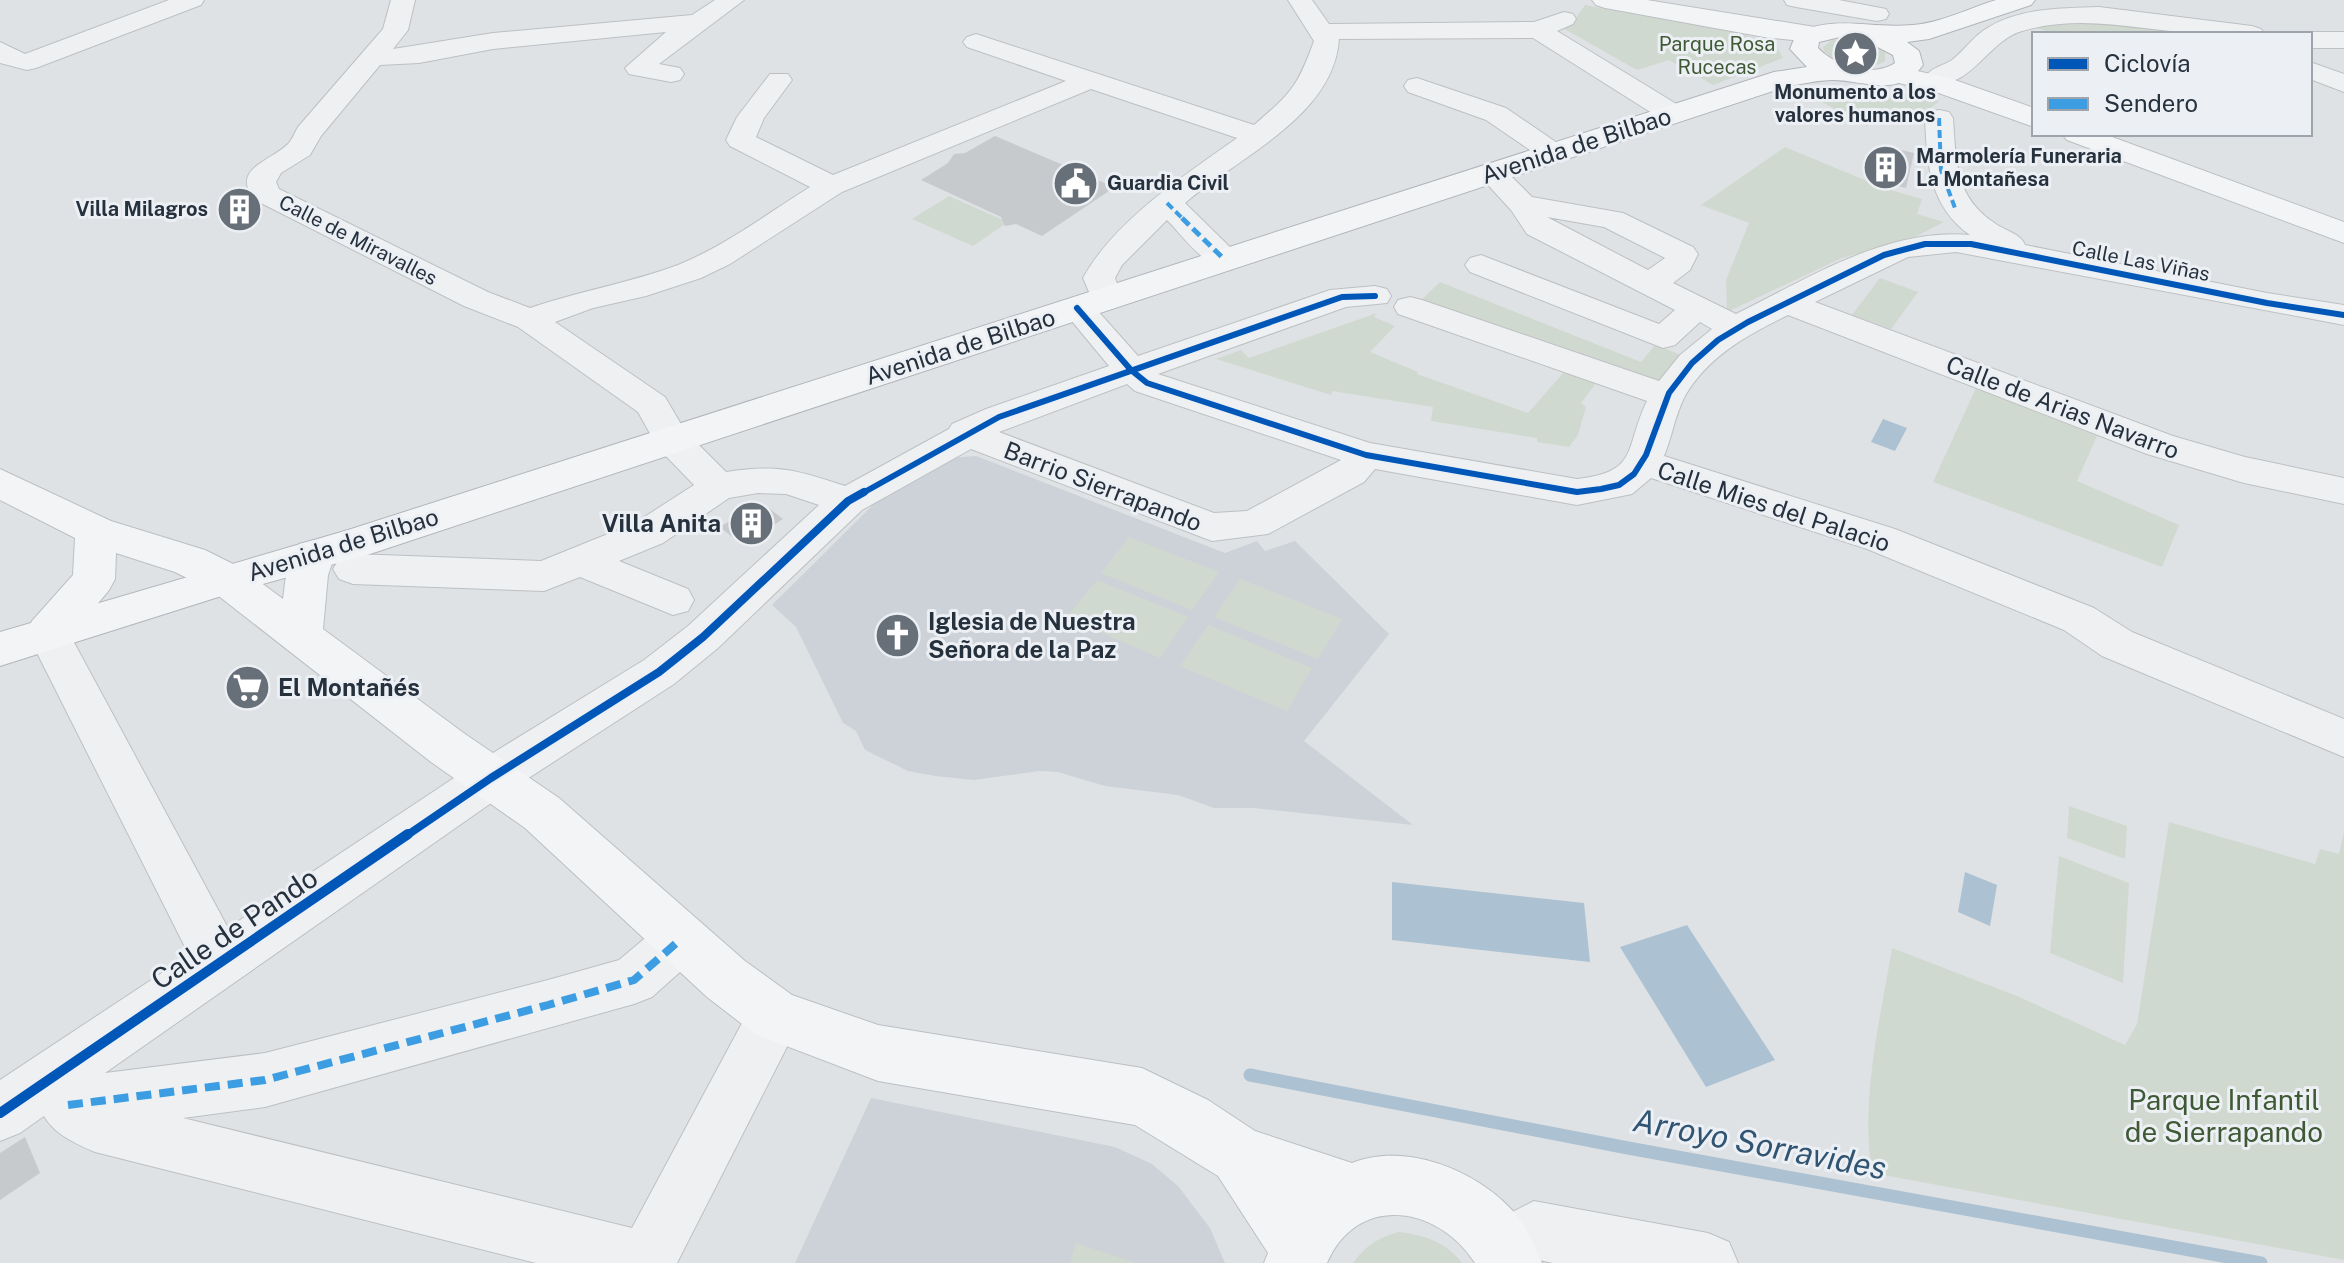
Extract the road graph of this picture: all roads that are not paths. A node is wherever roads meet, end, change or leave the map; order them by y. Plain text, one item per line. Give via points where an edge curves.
1 (192, 0) edge
2 (403, 0) edge
3 (732, 0) edge
4 (1300, 0) edge
5 (1605, 0) edge
6 (1796, 0) edge
7 (2022, 0) edge
8 (1634, 2) edge
9 (1564, 19) dead end
10 (696, 22) junction
11 (1876, 24) junction
12 (1538, 30) junction
13 (1322, 32) junction
14 (2235, 32) edge
15 (2312, 40) edge
16 (2344, 40) edge
17 (976, 42) dead end
18 (0, 50) edge
19 (1802, 54) junction
20 (1907, 54) junction
21 (372, 58) junction
22 (2312, 71) edge
23 (671, 74) dead end
24 (1939, 76) junction
25 (1093, 79) junction
26 (779, 80) dead end
27 (2344, 84) edge
28 (1417, 86) dead end
29 (2032, 108) edge
30 (1673, 114) junction
31 (2032, 117) edge
32 (1939, 118) dead end
33 (1259, 136) junction
34 (2082, 136) edge
35 (2108, 136) edge
36 (1553, 153) junction
37 (1492, 173) junction
38 (832, 186) junction
39 (1167, 203) junction
40 (1955, 208) junction
41 (2344, 223) edge
42 (2344, 233) edge
43 (1505, 238) junction
44 (1932, 242) junction
45 (2039, 257) junction
46 (1225, 260) junction
47 (1375, 296) dead end
48 (1092, 303) junction
49 (1788, 303) junction
50 (1410, 307) dead end
51 (1698, 307) junction
52 (2344, 315) edge
53 (530, 320) junction
54 (1735, 327) junction
55 (1131, 370) junction
56 (1667, 396) junction
57 (965, 433) junction
58 (671, 439) junction
59 (1366, 455) junction
60 (1644, 463) junction
61 (718, 487) junction
62 (2344, 491) edge
63 (10, 494) edge
64 (848, 501) junction
65 (96, 531) junction
66 (580, 561) junction
67 (333, 562) junction
68 (226, 579) junction
69 (673, 600) dead end
70 (48, 633) junction
71 (300, 637) junction
72 (0, 649) edge
73 (2344, 739) edge
74 (491, 778) junction
75 (681, 939) junction
76 (220, 964) junction
77 (775, 1015) junction
78 (60, 1091) junction
79 (0, 1113) edge
80 (1239, 1155) junction
81 (1351, 1193) junction
82 (1298, 1254) edge
83 (1508, 1255) edge
84 (1708, 1263) edge

1 - 18 street via 27,62
2 - 21 street, Calle de Miravalles via 395,30
3 - 10 street
4 - 13 street
5 - 8 main road
6 - 11 street
7 - 20 main road
8 - 19 main road via 1764,29
9 - 12 street
10 - 21 street
10 - 23 street via 638,68
11 - 19 main road via 1840,29
11 - 20 main road
12 - 13 street
12 - 30 street
13 - 33 street via 1326,50 1309,87
14 - 24 street via 2115,15 2048,18 2001,29 1954,72
15 - 16 street
17 - 25 street
19 - 20 main road, Avenida de Bilbao via 1837,71 1869,77
19 - 30 main road, Avenida de Bilbao
20 - 24 main road
20 - 31 main road via 1942,85
21 - 53 street, Calle de Miravalles via 300,149 270,167 262,189 476,299
22 - 27 street
24 - 29 main road
25 - 33 street
25 - 38 street
26 - 38 street via 740,140
28 - 36 street via 1496,114
30 - 36 main road, Avenida de Bilbao
32 - 40 street via 1941,170
33 - 39 street
34 - 42 main road
35 - 41 main road
36 - 37 main road, Avenida de Bilbao
37 - 43 street
37 - 46 main road, Avenida de Bilbao
38 - 53 street via 690,271
39 - 46 street
39 - 48 street via 1101,271
40 - 44 street
40 - 45 street via 1997,238
43 - 51 street via 1663,338
43 - 51 street via 1612,219 1682,254 1679,263 1651,283
44 - 45 street, Calle Las Viñas
44 - 49 street via 1875,259
45 - 52 street, Calle Las Viñas
46 - 48 main road, Avenida de Bilbao
47 - 55 street, Calle de Pando via 1342,297
48 - 55 street, Calle Mies del Palacio
48 - 58 main road, Avenida de Bilbao
49 - 54 street
49 - 62 street, Calle de Arias Navarro via 2160,445
50 - 56 street
51 - 54 street
53 - 58 street, Calle de Miravalles via 652,405
54 - 56 street via 1693,363
55 - 57 street, Calle de Pando
55 - 59 street, Calle Mies del Palacio via 1147,383
56 - 60 street
57 - 59 street, Barrio Sierrapando via 1212,527 1254,524 1351,473
57 - 64 street, Calle de Pando
58 - 61 street, Calle de Miravalles
58 - 67 main road, Avenida de Bilbao
59 - 60 street, Calle Mies del Palacio via 1577,492 1623,482
60 - 73 street, Calle Mies del Palacio via 1895,545 2066,613 2126,648
61 - 64 street via 789,481
61 - 66 street via 649,533
63 - 65 main road
64 - 74 street, Calle de Pando via 659,672
65 - 68 main road via 176,556
65 - 70 main road via 94,579
66 - 67 street via 544,576
66 - 69 street
67 - 68 main road, Avenida de Bilbao
67 - 71 main road via 307,575
68 - 70 main road, Avenida de Bilbao
68 - 71 main road
70 - 72 main road, Avenida de Bilbao
70 - 76 street
71 - 74 main road
74 - 75 main road via 542,813
74 - 76 street, Calle de Pando
75 - 77 main road
75 - 78 street via 634,980 265,1080
76 - 78 street, Calle de Pando
77 - 78 street via 646,1261 95,1124
77 - 80 main road via 878,1053 1142,1097
78 - 79 street, Calle de Pando
80 - 81 main road
80 - 82 main road
81 - 82 main road via 1321,1214
81 - 83 main road via 1382,1183 1416,1185 1449,1196 1479,1218
83 - 84 street via 1534,1230

